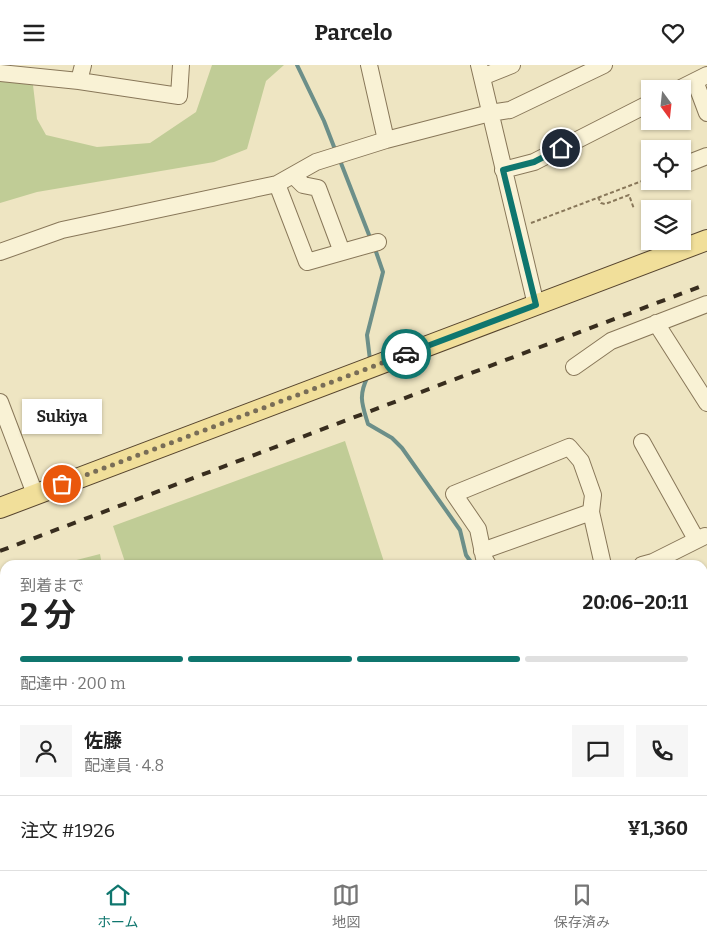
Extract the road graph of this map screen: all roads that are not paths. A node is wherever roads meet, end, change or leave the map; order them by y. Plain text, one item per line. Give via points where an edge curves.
1 (83, 65) edge
2 (181, 65) edge
3 (369, 65) edge
4 (512, 65) edge
5 (604, 65) edge
6 (480, 71) edge
7 (0, 73) edge
8 (701, 77) edge
9 (80, 81) junction
10 (641, 108) edge
11 (490, 113) junction
12 (707, 113) edge
13 (386, 140) junction
14 (707, 156) edge
15 (691, 162) edge
16 (503, 170) junction
17 (293, 175) junction
18 (276, 184) junction
19 (707, 240) edge
20 (378, 242) dead end
21 (0, 252) edge
22 (342, 252) junction
23 (707, 304) edge
24 (536, 305) junction
25 (656, 323) junction
26 (574, 367) dead end
27 (0, 402) edge
28 (707, 403) edge
29 (642, 442) dead end
30 (35, 494) junction
31 (0, 508) edge
32 (591, 512) junction
33 (702, 537) edge
34 (485, 558) edge
35 (602, 560) edge
36 (657, 560) edge

1 - 9 street
2 - 9 street via 179,96
3 - 13 street
4 - 6 street
5 - 11 street via 510,110
6 - 11 street
7 - 9 street
8 - 12 street
10 - 16 street via 534,162
11 - 13 street
11 - 16 street
13 - 17 street via 316,162
14 - 15 street
16 - 24 street
17 - 18 street
17 - 22 street via 303,185 318,188
18 - 21 street via 62,230
18 - 22 street via 307,262
19 - 24 main road
20 - 22 street
23 - 25 street
24 - 30 main road
25 - 26 street via 611,341
25 - 28 street
27 - 30 street
29 - 33 street
30 - 31 main road
32 - 34 street
32 - 34 street via 593,495 581,461 569,447 454,494 478,529
32 - 35 street
33 - 36 street

